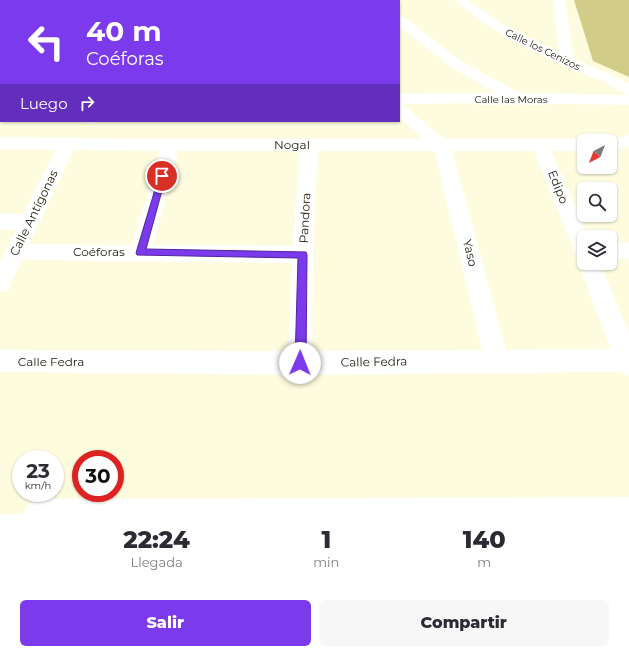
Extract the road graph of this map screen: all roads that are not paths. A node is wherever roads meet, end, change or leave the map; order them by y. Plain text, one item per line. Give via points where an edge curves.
1 (460, 0) edge
2 (480, 0) edge
3 (559, 0) edge
4 (480, 16) junction
5 (400, 21) edge
6 (567, 62) junction
7 (627, 97) edge
8 (517, 98) junction
9 (400, 99) edge
10 (400, 109) edge
11 (0, 143) edge
12 (68, 143) junction
13 (171, 145) junction
14 (309, 145) junction
15 (577, 145) edge
16 (442, 146) junction
17 (541, 146) junction
18 (0, 222) edge
19 (30, 222) junction
20 (577, 233) edge
21 (617, 251) edge
22 (629, 251) edge
23 (16, 252) junction
24 (140, 253) junction
25 (302, 255) junction
26 (592, 270) edge
27 (0, 283) edge
28 (0, 361) edge
29 (497, 361) junction
30 (628, 362) edge
31 (300, 363) junction
32 (629, 512) edge
33 (38, 514) edge

1 - 4 street, Calle los Cenizos
2 - 4 street
3 - 6 street
4 - 6 street, Calle los Cenizos via 517,38
5 - 8 street via 456,64
6 - 7 street, Calle los Cenizos via 607,79
7 - 8 street, Calle las Moras
8 - 9 street, Calle las Moras
10 - 16 street
11 - 12 street, Nogal
12 - 13 street, Nogal
12 - 19 street, Calle Antígonas
13 - 14 street, Nogal
13 - 24 street
14 - 16 street, Nogal
14 - 25 street, Pandora
15 - 17 street, Nogal
16 - 17 street, Nogal
16 - 29 street, Yaso
17 - 20 street, Edipo
18 - 19 street
19 - 23 street, Calle Antígonas
21 - 22 street
23 - 24 street, Coéforas
23 - 27 street, Calle Antígonas
24 - 25 street, Coéforas
25 - 31 street, Pandora
26 - 30 street
28 - 31 street, Calle Fedra
29 - 30 street, Calle Fedra
29 - 31 street, Calle Fedra
32 - 33 street

